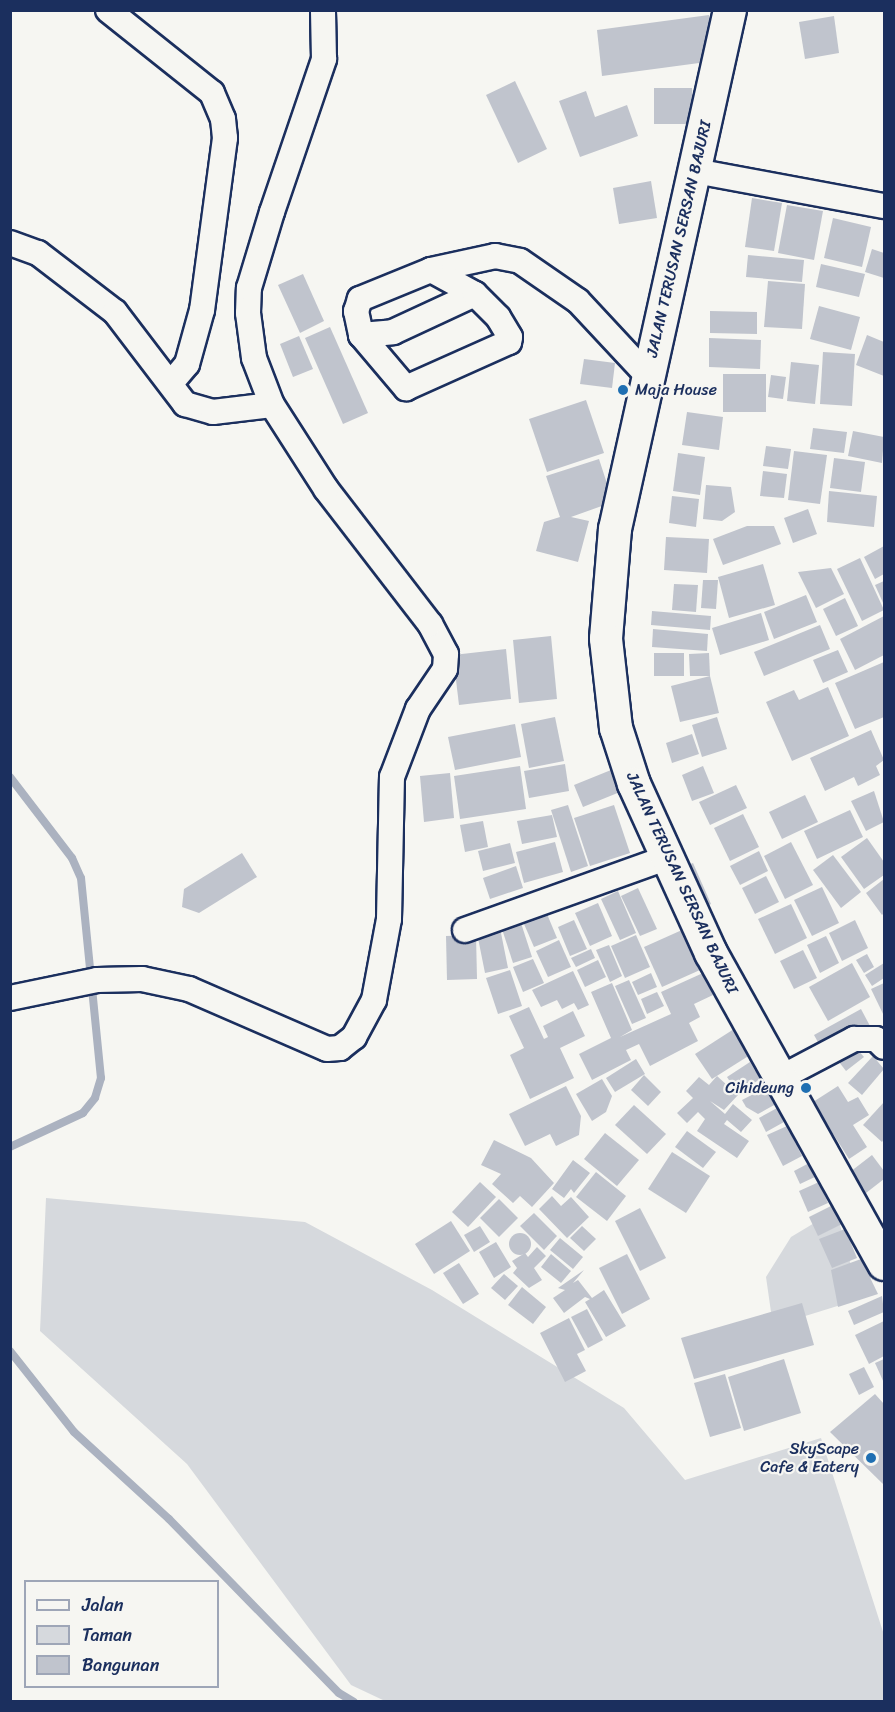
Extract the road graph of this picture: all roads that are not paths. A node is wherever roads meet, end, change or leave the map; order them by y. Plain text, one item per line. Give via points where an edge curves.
1 (108, 10) edge
2 (323, 10) edge
3 (730, 10) edge
4 (695, 171) junction
5 (885, 206) edge
6 (10, 243) edge
7 (430, 270) junction
8 (475, 294) junction
9 (361, 335) junction
10 (648, 376) junction
11 (171, 383) junction
12 (272, 405) junction
13 (669, 857) junction
14 (465, 930) dead end
15 (10, 998) edge
16 (885, 1047) edge
17 (780, 1078) junction
18 (885, 1264) edge

1 - 11 street via 212,93 223,119 225,138 202,310 187,364
2 - 12 street via 324,59 249,288 249,336
3 - 4 main road, JALAN TERUSAN SERSAN BAJURI
4 - 5 street
4 - 10 main road, JALAN TERUSAN SERSAN BAJURI
6 - 11 street via 38,253 100,298
7 - 8 street
7 - 9 street via 360,300 356,311
7 - 10 street via 495,256 520,261 579,302
8 - 9 street via 393,332
8 - 9 street via 498,317 509,342 406,388
10 - 13 main road, JALAN TERUSAN SERSAN BAJURI via 615,529 606,639 616,728 634,784
11 - 12 street via 185,404 198,409 213,412
12 - 15 street via 326,489 430,624 446,654 445,669 418,709 392,777 389,919 374,1000 354,1037 340,1048 327,1049 189,989 142,979 97,980
13 - 14 street
13 - 17 main road, JALAN TERUSAN SERSAN BAJURI via 711,953
16 - 17 street via 876,1039 854,1039
17 - 18 main road, JALAN TERUSAN SERSAN BAJURI

